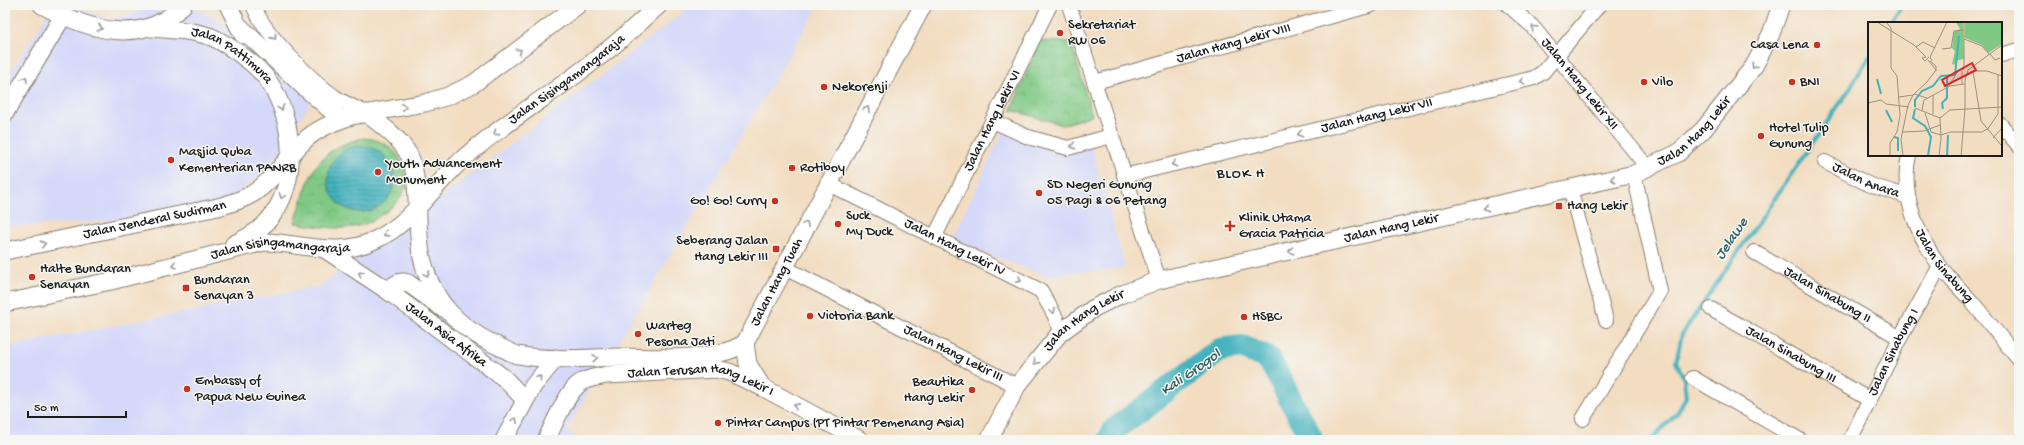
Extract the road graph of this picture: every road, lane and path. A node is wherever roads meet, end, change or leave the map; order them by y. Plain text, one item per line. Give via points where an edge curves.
1 (42, 5) edge
2 (183, 5) edge
3 (228, 5) edge
4 (252, 5) edge
5 (578, 5) edge
6 (658, 5) edge
7 (923, 5) edge
8 (1050, 5) edge
9 (1069, 5) edge
10 (1372, 5) edge
11 (1508, 5) edge
12 (1599, 5) edge
13 (1781, 5) edge
14 (63, 16) junction
15 (238, 25) junction
16 (151, 28) junction
17 (2019, 50) edge
18 (1557, 55) junction
19 (2002, 55) edge
20 (262, 74) junction
21 (1095, 82) junction
22 (5, 113) edge
23 (366, 113) junction
24 (341, 119) junction
25 (993, 121) junction
26 (2002, 126) edge
27 (1111, 136) junction
28 (2019, 146) edge
29 (1909, 156) edge
30 (290, 158) junction
31 (1825, 162) dead end
32 (1641, 171) junction
33 (1124, 176) junction
34 (828, 184) junction
35 (1570, 188) junction
36 (1908, 197) junction
37 (416, 210) junction
38 (935, 236) junction
39 (326, 250) junction
40 (5, 251) edge
41 (1754, 252) dead end
42 (212, 256) junction
43 (1940, 266) junction
44 (783, 267) junction
45 (1159, 280) junction
46 (388, 291) junction
47 (5, 303) edge
48 (1711, 309) dead end
49 (447, 312) junction
50 (1606, 320) dead end
51 (1060, 333) junction
52 (1900, 338) junction
53 (745, 343) junction
54 (517, 355) junction
55 (556, 358) junction
56 (2019, 360) edge
57 (504, 378) junction
58 (1693, 378) dead end
59 (1017, 386) junction
60 (762, 387) junction
61 (525, 400) junction
62 (1870, 400) junction
63 (1583, 419) dead end
64 (504, 440) edge
65 (546, 440) edge
66 (860, 440) edge
67 (989, 440) edge
68 (1800, 440) edge
69 (1850, 440) edge

1 - 14 main road
2 - 16 main road via 173,15
3 - 15 main road
4 -> 23 street via 274,38 310,74 336,98
23 -> 5 main road via 425,103 473,84
6 -> 37 main road, Jalan Sisingamangaraja via 599,57 466,156
34 -> 7 main road, Jalan Hang Tuah
8 - 25 street, Jalan Hang Lekir VI
9 - 21 street
10 - 21 street, Jalan Hang Lekir VIII
18 -> 11 street, Jalan Hang Lekir XII via 1532,26
12 - 18 street, Jalan Hang Lekir VII
13 -> 32 main road, Jalan Hang Lekir via 1771,34 1754,66 1725,104 1678,153
14 -> 16 main road via 95,28 115,31
22 -> 14 main road
15 - 20 main road
15 - 24 main road
16 - 20 main road, Jalan Pattimura via 214,38
17 - 19 street
18 - 32 street, Jalan Hang Lekir XII
18 -> 33 street, Jalan Hang Lekir VII via 1543,72 1534,78
20 -> 30 main road, Jalan Pattimura via 279,102 288,125
21 - 27 street
23 - 24 main road
23 - 37 main road via 398,139 409,155 414,177
24 - 30 main road via 309,136
27 -> 25 street via 1068,148 1028,137
25 - 38 street, Jalan Hang Lekir VI
26 - 28 street
27 - 33 street
29 - 36 street, Jalan Sinabung via 1906,169
40 -> 30 main road, Jalan Jenderal Sudirman via 234,202 253,194
30 -> 42 main road, Jalan Sisingamangaraja via 287,180 277,209 258,231
31 - 36 street, Jalan Anara via 1868,184
32 -> 35 main road, Jalan Hang Lekir
32 - 63 street via 1660,291
33 - 45 street
34 - 38 street, Jalan Hang Lekir IV
44 -> 34 main road, Jalan Hang Tuah
35 -> 45 main road, Jalan Hang Lekir
35 - 50 street
36 - 43 street, Jalan Sinabung via 1914,221
37 -> 39 main road, Jalan Sisingamangaraja via 377,240 349,248
37 -> 49 main road via 424,268
38 -> 51 street, Jalan Hang Lekir IV via 1041,292 1056,318
39 - 42 main road, Jalan Sisingamangaraja via 264,242
46 -> 39 main road, Jalan Asia Afrika
41 - 52 street, Jalan Sinabung II
42 -> 47 main road via 111,281
43 - 52 street, Jalan Sinabung I
43 - 56 street, Jalan Sinabung
44 - 53 main road, Jalan Hang Tuah
44 - 59 street, Jalan Hang Lekir III
45 - 51 main road, Jalan Hang Lekir via 1094,308
46 - 49 main road via 396,283 408,283
46 - 57 main road, Jalan Asia Afrika
48 - 62 street, Jalan Sinabung III
49 - 54 main road via 456,321 486,340
51 -> 59 main road, Jalan Hang Lekir
52 - 62 street, Jalan Sinabung I
55 -> 53 main road, Jalan Hang Tuah via 706,356 736,349
53 - 60 main road via 748,364
54 - 55 main road
54 - 57 main road via 515,369
61 -> 55 main road
57 - 61 main road, Jalan Asia Afrika
58 - 68 street
59 - 67 main road, Jalan Hang Lekir
60 - 65 main road, Jalan Terusan Hang Lekir I via 716,369 607,375 579,384 570,395
66 -> 60 main road, Jalan Terusan Hang Lekir I
64 -> 61 main road
62 - 69 street, Jalan Sinabung I

